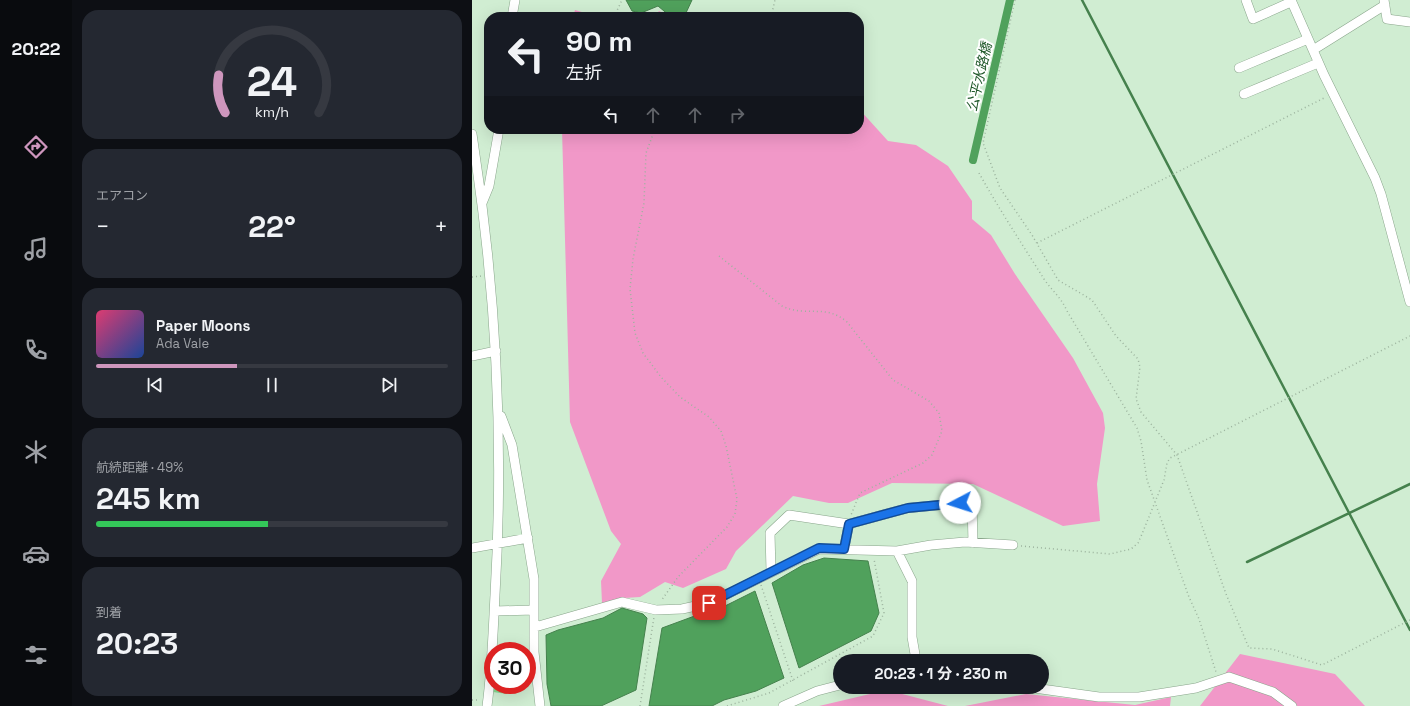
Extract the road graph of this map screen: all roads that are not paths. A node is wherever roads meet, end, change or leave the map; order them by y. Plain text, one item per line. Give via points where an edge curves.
1 (515, 0) edge
2 (1246, 0) edge
3 (1291, 1) edge
4 (1384, 2) edge
5 (513, 12) edge
6 (1410, 22) edge
7 (1308, 39) junction
8 (1313, 50) junction
9 (1318, 63) junction
10 (1239, 68) dead end
11 (1244, 94) dead end
12 (472, 134) edge
13 (499, 134) edge
14 (472, 137) edge
15 (482, 203) junction
16 (1410, 302) edge
17 (496, 351) junction
18 (472, 356) edge
19 (498, 411) junction
20 (849, 524) junction
21 (528, 538) junction
22 (498, 543) junction
23 (973, 543) junction
24 (1013, 545) road end
25 (472, 548) edge
26 (844, 549) junction
27 (897, 551) junction
28 (771, 571) junction
29 (534, 610) junction
30 (494, 611) junction
31 (535, 627) junction
32 (914, 654) edge
33 (833, 687) edge
34 (1049, 690) edge
35 (487, 706) edge
36 (540, 706) edge
37 (783, 706) edge
38 (1292, 706) edge

1 - 5 street
2 - 3 street via 1253,19
3 - 7 street
4 - 6 street via 1387,19
4 - 8 street
7 - 8 street
7 - 10 street
8 - 9 street
9 - 11 street
9 - 16 street via 1377,183
12 - 14 street
13 - 15 street via 490,186
14 - 15 street
15 - 17 street
17 - 18 street
17 - 19 street
19 - 21 street via 512,445
19 - 22 street
20 - 23 street via 908,508 972,502
20 - 26 street
20 - 28 street via 789,515 770,533
21 - 22 street
21 - 29 street via 534,579
22 - 25 street
22 - 30 street
23 - 24 street
23 - 27 street via 931,545
26 - 27 street
26 - 28 street via 819,548
27 - 32 street via 912,581
28 - 31 street via 704,604 682,609 656,610 622,602
29 - 30 street
29 - 31 street
30 - 35 street
31 - 36 street via 534,652
33 - 37 street
34 - 38 street via 1099,697 1139,697 1196,688 1229,677 1273,692

